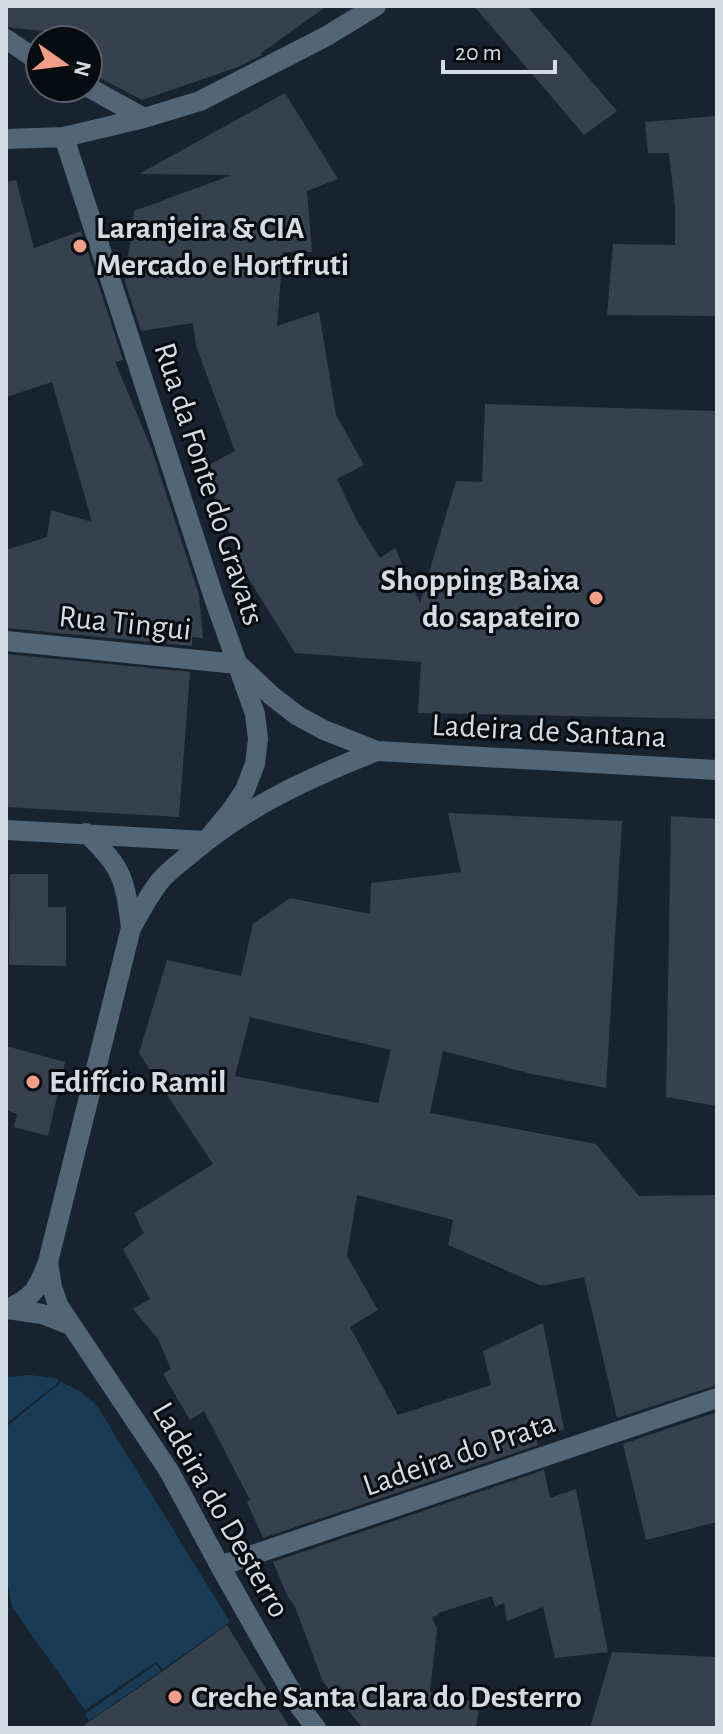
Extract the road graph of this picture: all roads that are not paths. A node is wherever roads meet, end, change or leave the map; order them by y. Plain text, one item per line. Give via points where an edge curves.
1 (376, 6) edge
2 (6, 39) edge
3 (24, 51) edge
4 (104, 96) edge
5 (144, 118) junction
6 (64, 137) junction
7 (6, 139) edge
8 (6, 641) edge
9 (238, 664) junction
10 (377, 751) junction
11 (717, 770) edge
12 (6, 830) edge
13 (86, 833) junction
14 (206, 841) junction
15 (131, 928) junction
16 (48, 1262) junction
17 (7, 1310) edge
18 (70, 1325) junction
19 (717, 1398) edge
20 (220, 1566) junction
21 (316, 1728) edge

1 - 5 street via 200,101
2 - 3 street
4 - 5 street
5 - 6 street
6 - 7 street
6 - 9 street, Rua da Fonte do Gravats
8 - 9 street, Rua Tingui
9 - 10 street, Ladeira de Santana via 298,716
9 - 14 street, Rua da Fonte do Gravats via 255,714 255,764 245,790
10 - 11 street, Ladeira de Santana
10 - 14 street, Ladeira de Santana via 264,802
12 - 13 street
13 - 14 street
13 - 15 street via 118,868
14 - 15 street via 162,879
15 - 16 street
16 - 17 street via 27,1300
16 - 18 street, Ladeira do Desterro via 58,1305
17 - 18 street via 42,1314
18 - 20 street, Ladeira do Desterro via 169,1471
19 - 20 street, Ladeira do Prata
20 - 21 street, Ladeira do Desterro

